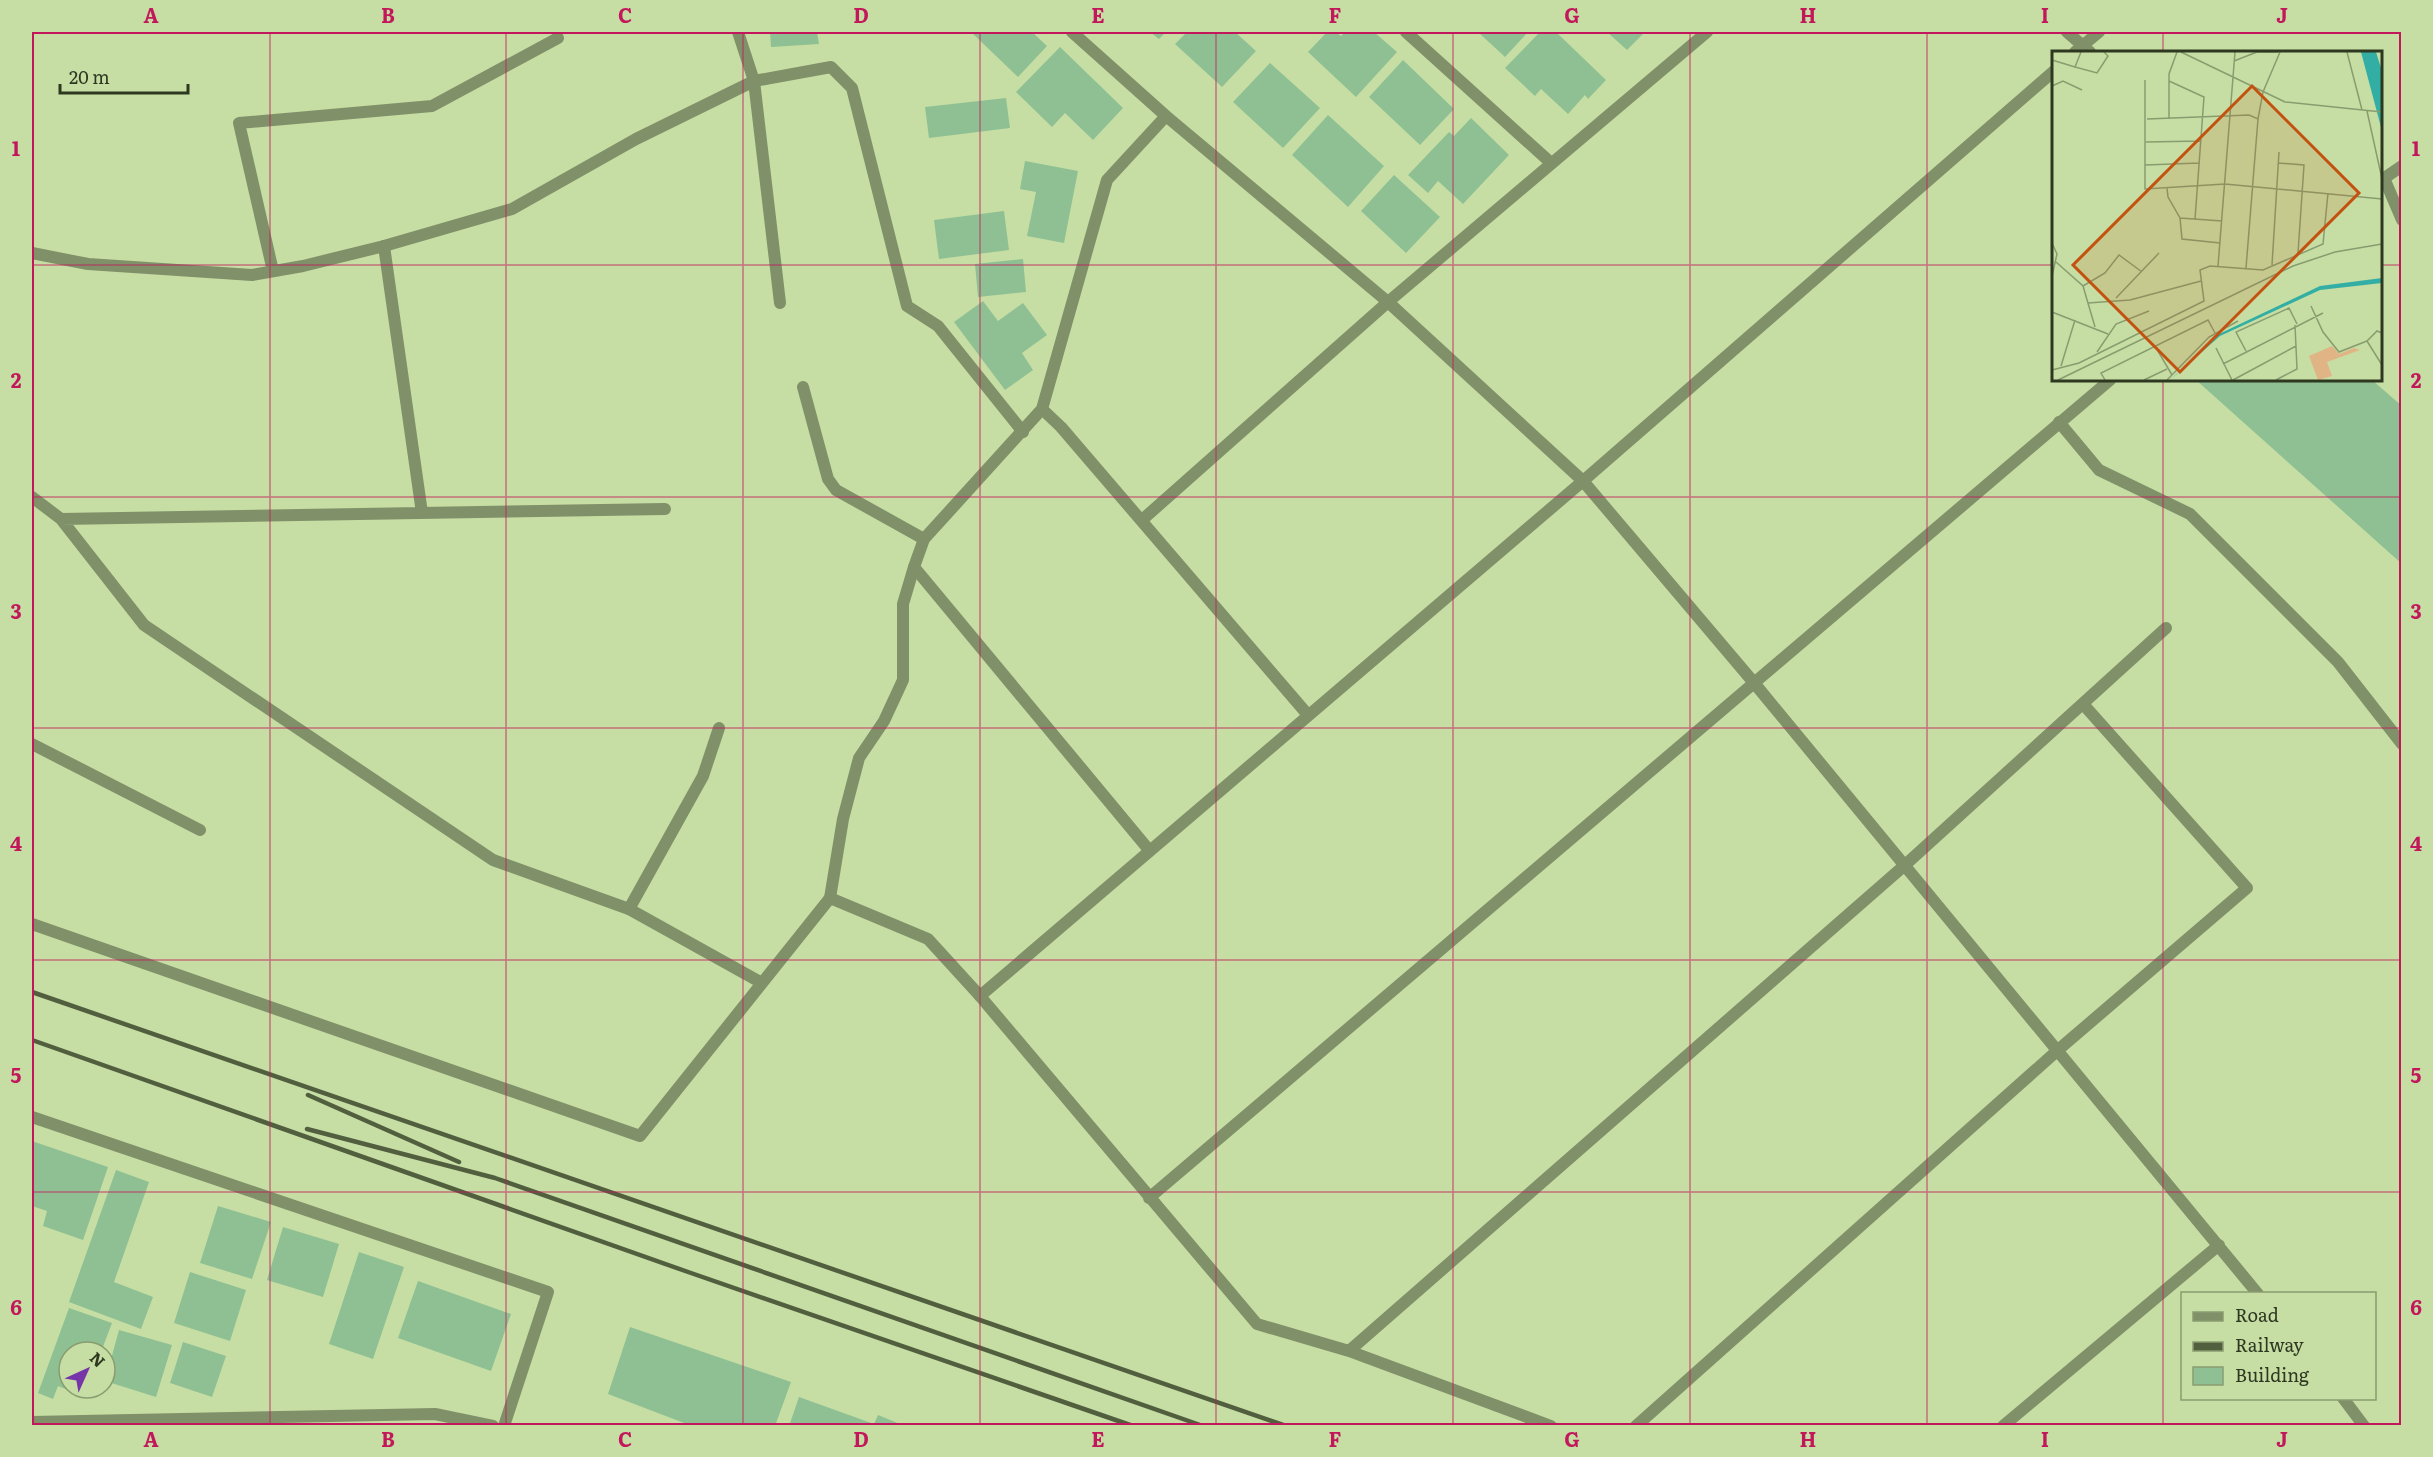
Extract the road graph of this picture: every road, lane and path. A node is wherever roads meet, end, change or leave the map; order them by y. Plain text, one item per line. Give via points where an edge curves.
1 (738, 32) edge
2 (1072, 32) edge
3 (1406, 32) edge
4 (1707, 32) edge
5 (2067, 32) edge
6 (2099, 32) edge
7 (558, 38) dead end
8 (2083, 50) edge
9 (2052, 73) edge
10 (754, 81) junction
11 (1166, 116) junction
12 (1550, 162) junction
13 (2402, 166) edge
14 (2382, 179) edge
15 (2402, 220) edge
16 (384, 246) junction
17 (32, 253) edge
18 (273, 271) junction
19 (1388, 302) junction
20 (780, 303) dead end
21 (2109, 381) edge
22 (803, 387) dead end
23 (1042, 409) junction
24 (2059, 422) junction
25 (1023, 432) junction
26 (1583, 481) junction
27 (32, 496) edge
28 (665, 509) dead end
29 (422, 513) junction
30 (62, 519) junction
31 (1142, 520) junction
32 (924, 539) junction
33 (914, 567) junction
34 (2166, 628) dead end
35 (1755, 684) junction
36 (2083, 704) junction
37 (1308, 715) junction
38 (720, 728) dead end
39 (32, 744) edge
40 (2402, 744) edge
41 (200, 830) dead end
42 (1149, 850) junction
43 (1905, 865) junction
44 (830, 898) junction
45 (629, 909) junction
46 (32, 924) edge
47 (762, 983) junction
48 (980, 996) junction
49 (2058, 1050) junction
50 (32, 1117) edge
51 (1149, 1198) junction
52 (2219, 1245) junction
53 (2257, 1292) edge
54 (1349, 1351) junction
55 (2345, 1400) edge
56 (32, 1422) edge
57 (493, 1425) edge
58 (504, 1425) edge
59 (1551, 1425) edge
60 (1635, 1425) edge
61 (2003, 1425) edge
62 (2364, 1425) edge

1 - 10 street
2 - 11 street
3 - 12 street
4 - 12 street
5 - 8 street
6 - 8 street
7 - 18 street via 432,106 238,123
9 - 26 street
10 - 16 street via 636,139 512,209
10 - 20 street
10 - 25 street via 831,67 852,88 907,306 938,326
11 - 19 street
11 - 23 street via 1107,180
12 - 19 street
13 - 14 street
14 - 15 street
16 - 18 street
16 - 29 street
17 - 18 street via 88,264 165,271 252,275
19 - 26 street
19 - 31 street
21 - 24 street
22 - 32 street via 828,479 836,490
23 - 25 street
23 - 31 street
24 - 35 street
24 - 40 street via 2099,470 2190,514 2338,662
25 - 32 street
26 - 35 street
26 - 37 street
27 - 30 street
28 - 29 street
29 - 30 street
30 - 45 street via 144,625 493,860
31 - 37 street
32 - 33 street
33 - 42 street
33 - 44 street via 903,604 903,680 860,759 843,819
34 - 36 street
35 - 43 street
35 - 51 street
36 - 43 street
36 - 49 street via 2247,888
37 - 42 street
38 - 45 street via 704,776
39 - 41 street
42 - 48 street
43 - 49 street
43 - 54 street
44 - 47 street
44 - 48 street via 928,939
45 - 47 street
46 - 47 street via 640,1136
48 - 51 street
49 - 52 street
49 - 60 street
50 - 58 street via 548,1292
51 - 54 street via 1257,1324
52 - 53 street
52 - 61 street
54 - 59 street
55 - 62 street
56 - 57 street via 435,1414

